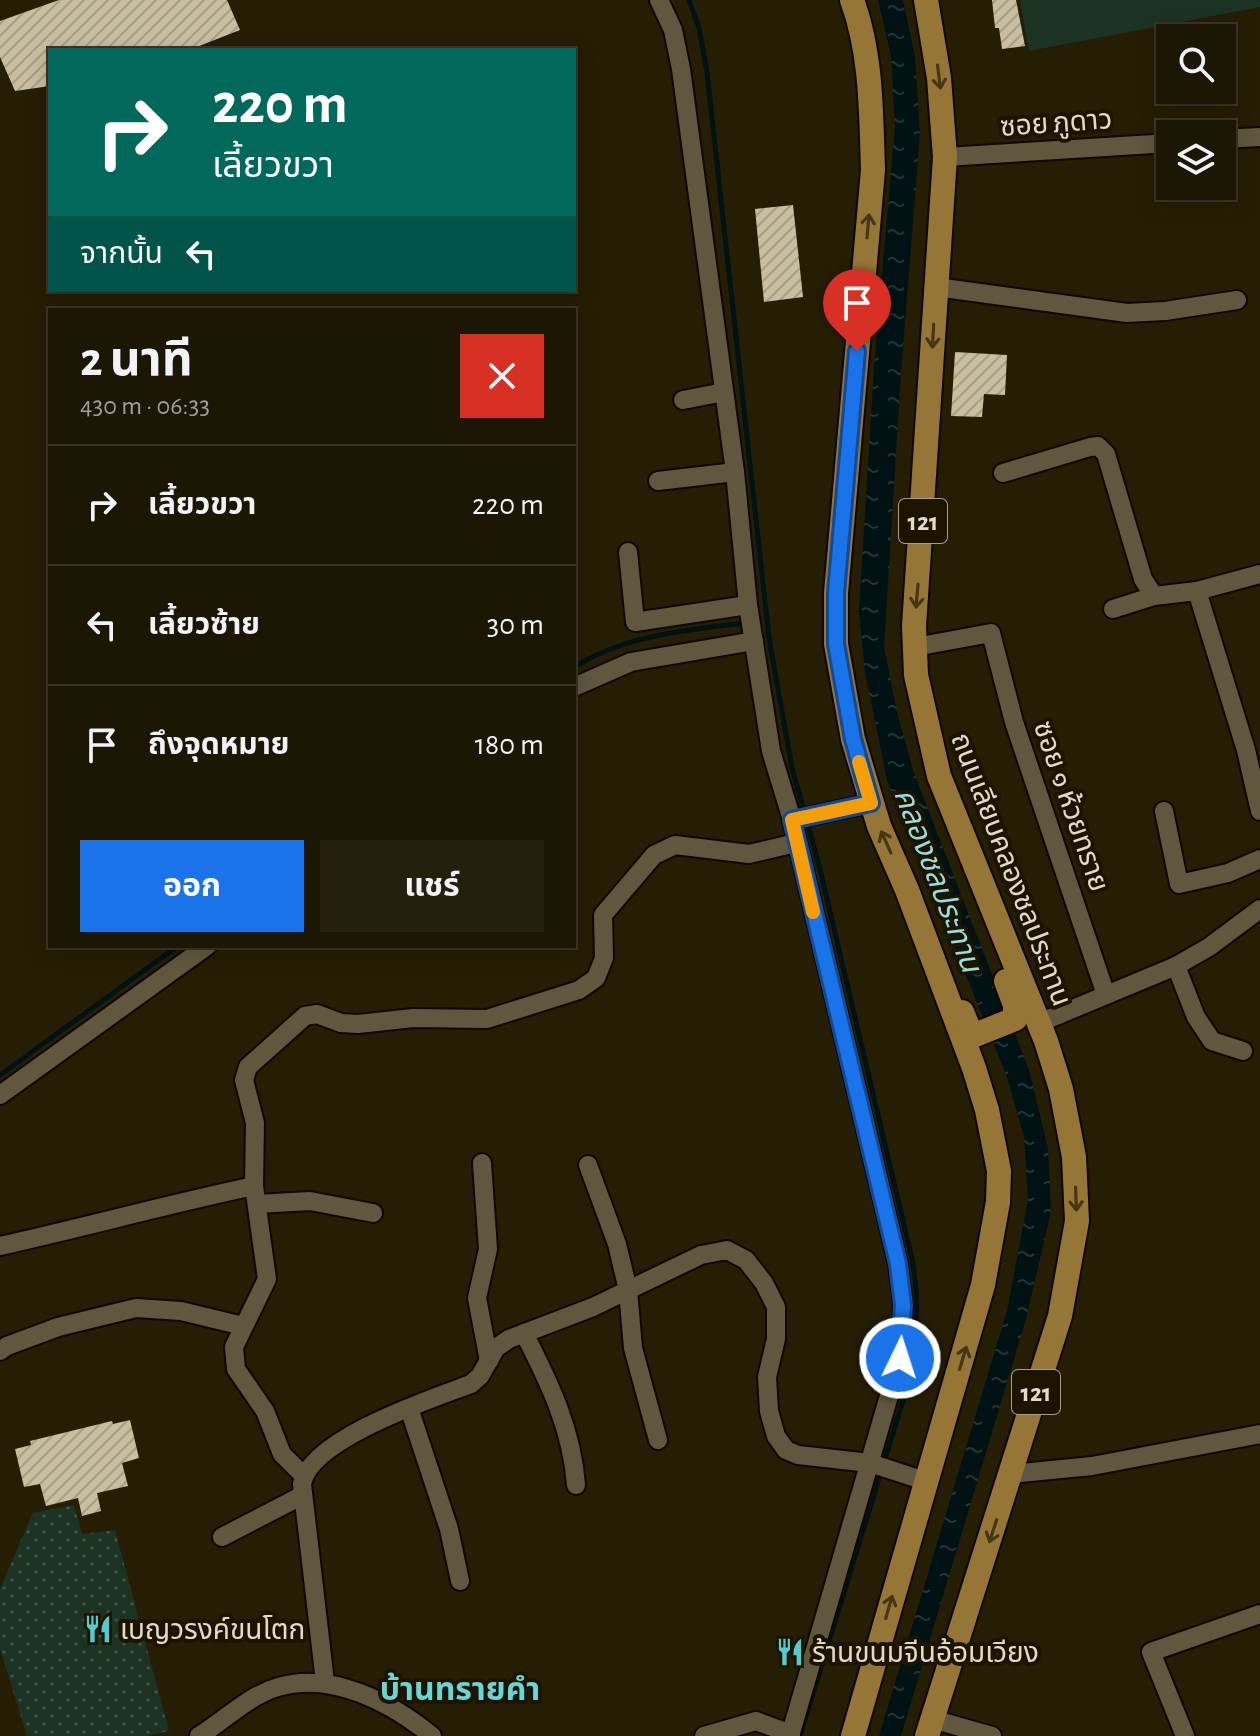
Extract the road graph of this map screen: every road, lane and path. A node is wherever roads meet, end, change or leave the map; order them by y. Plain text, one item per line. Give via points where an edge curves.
1 (659, 0) edge
2 (852, 0) edge
3 (926, 0) edge
4 (1260, 137) edge
5 (1236, 138) edge
6 (1156, 144) edge
7 (945, 157) junction
8 (936, 287) junction
9 (1237, 300) dead end
10 (724, 392) junction
11 (683, 400) dead end
12 (735, 472) junction
13 (1003, 473) dead end
14 (658, 481) dead end
15 (628, 552) dead end
16 (1260, 574) edge
17 (1197, 591) junction
18 (1154, 596) junction
19 (1113, 609) dead end
20 (748, 611) junction
21 (754, 641) junction
22 (915, 647) junction
23 (576, 686) edge
24 (1253, 749) edge
25 (871, 803) junction
26 (1164, 811) dead end
27 (1260, 811) edge
28 (796, 819) junction
29 (796, 843) junction
30 (1260, 859) edge
31 (907, 890) junction
32 (1260, 909) edge
33 (204, 948) edge
34 (1176, 966) junction
35 (1106, 995) junction
36 (1025, 1024) junction
37 (981, 1042) junction
38 (1243, 1051) dead end
39 (0, 1095) edge
40 (482, 1163) dead end
41 (588, 1165) dead end
42 (999, 1171) junction
43 (256, 1195) junction
44 (373, 1213) dead end
45 (0, 1246) edge
46 (628, 1290) junction
47 (243, 1326) junction
48 (524, 1333) junction
49 (0, 1351) edge
50 (489, 1361) junction
51 (409, 1408) junction
52 (1260, 1434) edge
53 (658, 1440) dead end
54 (874, 1464) junction
55 (1011, 1474) junction
56 (925, 1481) junction
57 (576, 1485) dead end
58 (304, 1486) junction
59 (222, 1537) dead end
60 (460, 1581) dead end
61 (1260, 1614) edge
62 (325, 1682) junction
63 (930, 1728) edge
64 (411, 1730) edge
65 (790, 1735) edge
66 (201, 1736) edge
67 (432, 1736) edge
68 (704, 1736) edge
69 (853, 1736) edge
70 (992, 1736) edge
71 (1185, 1736) edge

1 - 10 street via 673,30 681,69
25 -> 2 main road via 836,644 873,170 866,63
3 -> 7 main road, ถนนเลียบคลองชลประทาน / 121
4 - 5 street
6 - 7 street, ซอย ภูดาว
7 - 8 main road, ถนนเลียบคลองชลประทาน / 121
8 - 9 street via 1127,313
8 -> 22 main road, ถนนเลียบคลองชลประทาน / 121
10 - 11 street
10 - 12 street
12 - 14 street
12 - 20 street
13 - 18 street via 1098,446 1106,454 1143,579
15 - 20 street via 635,622
16 - 17 street
17 - 18 street
17 - 24 street
18 - 19 street
20 - 21 street
21 - 23 street via 631,662
21 - 28 street via 771,751
22 - 35 street, ซอย ๑ ห้วยทราย via 991,633 1014,722
22 - 36 main road, ถนนเลียบคลองชลประทาน / 121 via 916,675 939,776 977,871
24 - 27 street
25 - 28 street
31 -> 25 main road
26 - 30 street via 1179,884
28 - 29 street
29 - 43 street via 749,854 675,845 654,855 603,915 604,958 596,978 579,990 487,1019 358,1024 305,1016 248,1067 244,1080 255,1123
29 - 54 street via 898,1264 903,1305 900,1358
31 - 37 main road via 970,1031
31 - 42 main road via 978,1082
32 - 34 street
33 - 39 street
34 - 35 street
34 - 38 street via 1196,1017 1212,1041
35 - 36 street
36 - 37 main road
36 -> 55 main road, ถนนเลียบคลองชลประทาน / 121 via 1061,1089 1074,1157 1077,1221 1060,1316
37 - 42 main road via 1005,1137
40 - 50 street via 488,1249 477,1298
41 - 46 street
56 -> 42 main road via 983,1285 997,1215
43 - 44 street
43 - 45 street via 164,1205
43 - 47 street via 267,1279
46 - 48 street
46 - 53 street via 633,1348
46 - 54 street via 701,1255 727,1250 746,1260 776,1307 776,1339 767,1377 776,1436 786,1450 798,1455
47 - 49 street via 181,1311 136,1308 58,1327
47 - 58 street via 234,1347 236,1369
48 - 50 street via 496,1348
48 - 57 street via 557,1399
50 - 51 street via 471,1384
51 - 58 street via 332,1446 312,1462
51 - 60 street via 449,1529
52 - 55 street via 1092,1466
54 - 56 street
54 - 65 street
55 -> 63 main road, ถนนเลียบคลองชลประทาน / 121
69 -> 56 main road
58 - 59 street
58 - 62 street
61 - 71 street via 1151,1652
62 - 64 street via 361,1692
62 - 66 street via 279,1687 241,1706
63 - 70 street
64 - 67 street
65 - 68 street via 756,1721

